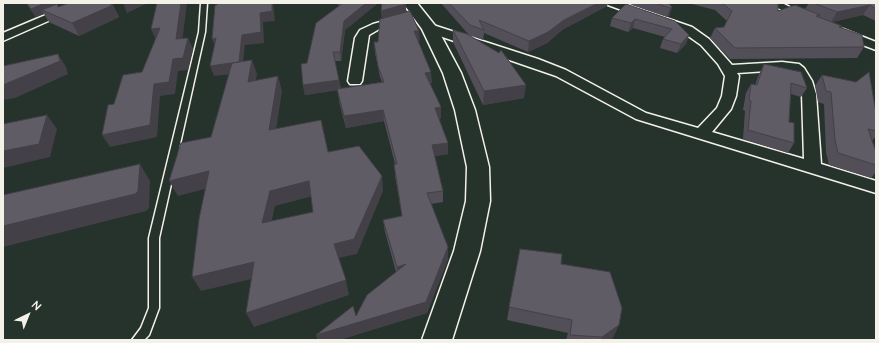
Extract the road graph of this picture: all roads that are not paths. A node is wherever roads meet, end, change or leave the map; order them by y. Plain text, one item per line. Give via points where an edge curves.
1 (204, 3) edge
2 (612, 3) edge
3 (773, 3) edge
4 (67, 9) edge
5 (419, 15) edge
6 (818, 23) edge
7 (832, 29) edge
8 (3, 37) edge
9 (876, 46) edge
10 (729, 68) junction
11 (355, 81) dead end
12 (702, 134) junction
13 (813, 168) junction
14 (876, 188) edge
15 (136, 340) edge
16 (437, 340) edge

1 - 15 lane via 202,32 154,238 154,308 145,331
2 - 10 street via 677,25 695,34 717,53
3 - 6 street
4 - 8 street
5 - 11 street via 377,26 364,33 361,38
5 - 12 street via 561,73 641,116
5 - 16 main road via 444,55 459,92 471,130 478,167 478,201 467,251
7 - 9 street
10 - 12 street via 732,86 724,109
10 - 13 street via 782,66 799,71 809,94
12 - 13 street
13 - 14 street

